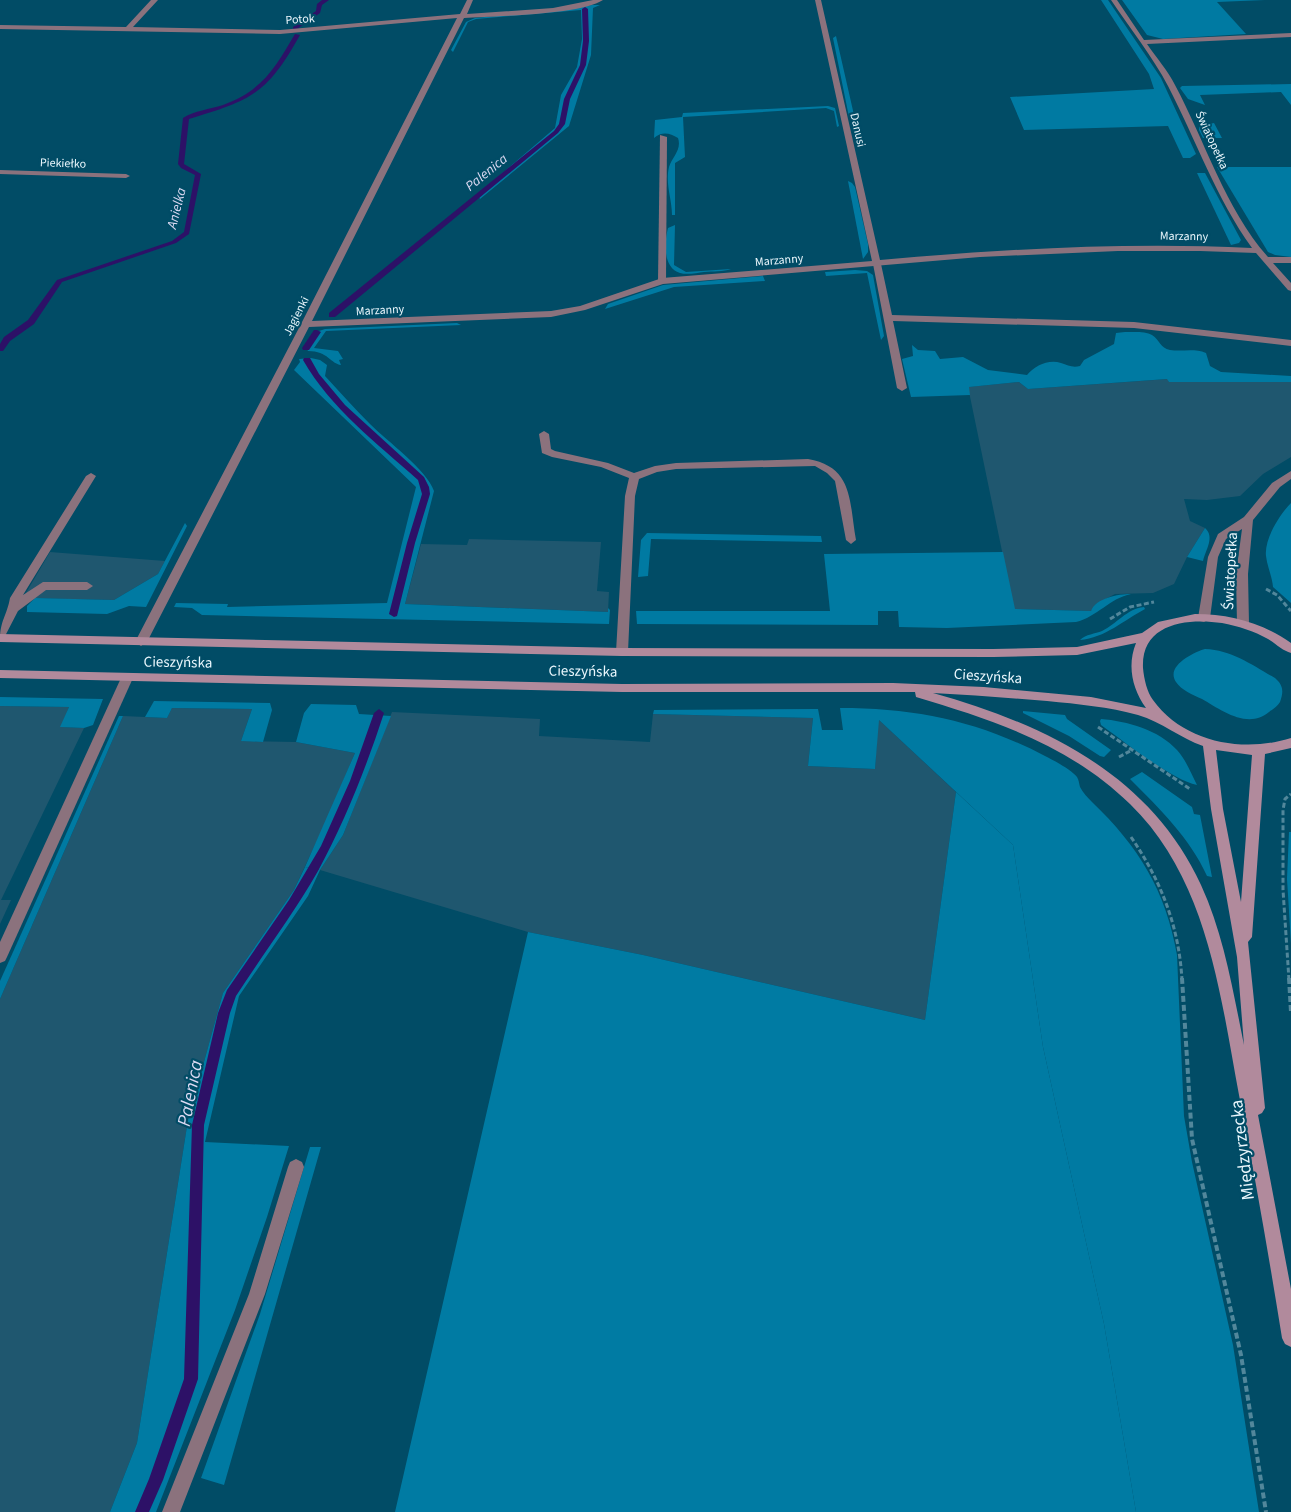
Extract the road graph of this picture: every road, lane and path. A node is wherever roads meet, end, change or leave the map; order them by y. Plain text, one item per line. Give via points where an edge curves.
1 (155, 0) edge
2 (470, 0) edge
3 (600, 0) edge
4 (818, 0) edge
5 (1114, 0) edge
6 (462, 16) junction
7 (0, 27) edge
8 (128, 29) junction
9 (1291, 35) edge
10 (1144, 42) junction
11 (663, 137) dead end
12 (0, 172) edge
13 (126, 176) dead end
14 (1258, 251) junction
15 (1265, 260) junction
16 (1291, 260) edge
17 (877, 264) junction
18 (662, 282) junction
19 (1291, 288) edge
20 (888, 318) junction
21 (306, 324) junction
22 (1291, 343) edge
23 (902, 388) dead end
24 (544, 434) dead end
25 (1291, 474) edge
26 (91, 476) dead end
27 (634, 477) junction
28 (1248, 519) junction
29 (851, 540) dead end
30 (87, 586) dead end
31 (14, 608) junction
32 (1204, 618) junction
33 (1243, 624) junction
34 (1146, 636) junction
35 (0, 637) edge
36 (141, 642) junction
37 (1288, 645) edge
38 (622, 652) junction
39 (0, 674) edge
40 (127, 678) junction
41 (893, 687) junction
42 (1091, 701) junction
43 (1162, 718) junction
44 (1291, 743) edge
45 (1209, 744) junction
46 (1259, 751) junction
47 (1291, 794) edge
48 (1215, 796) junction
49 (1130, 835) dead end
50 (0, 957) edge
51 (1244, 957) junction
52 (1291, 1012) edge
53 (296, 1168) dead end
54 (1267, 1197) junction
55 (1291, 1338) edge
56 (171, 1512) edge
57 (1266, 1512) edge

1 - 8 street
2 - 6 street, Jagienki
3 - 6 street, Potok via 566,8
4 - 17 street, Danusi
5 - 10 street, Światopełka
6 - 8 street, Potok via 280,32
6 - 21 street, Jagienki
7 - 8 street, Potok
9 - 10 street
10 - 14 street, Światopełka via 1171,84 1234,214
11 - 18 street
12 - 13 street, Piekiełko
14 - 15 street, Światopełka
14 - 17 street, Marzanny via 1098,249 980,254
15 - 16 street
15 - 19 street, Światopełka
17 - 18 street, Marzanny
17 - 20 street, Danusi
18 - 21 street, Marzanny via 562,313
20 - 22 street via 1134,325
20 - 23 street, Danusi
21 - 36 street, Jagienki
24 - 27 street via 546,450 552,454 597,462
25 - 28 street, Światopełka via 1276,484
26 - 31 street via 16,598
27 - 29 street via 654,469 676,466 819,463 835,473 840,481
27 - 38 street via 630,496
28 - 32 street, Światopełka via 1222,537 1217,547
28 - 33 street, Światopełka via 1242,574
30 - 31 street via 44,586
31 - 35 street
32 - 33 main road, Cieszyńska
32 - 34 main road, Cieszyńska via 1171,622
33 - 37 main road, Cieszyńska
34 - 38 main road, Cieszyńska via 1111,645 1059,652
34 - 43 main road via 1140,650 1138,678 1149,704
35 - 36 main road, Cieszyńska
36 - 38 main road, Cieszyńska
39 - 40 main road, Cieszyńska
40 - 41 main road, Cieszyńska via 622,688
40 - 50 street
41 - 42 main road, Cieszyńska
41 - 54 main road via 962,704 1032,730 1058,744 1113,782 1170,843 1196,890 1218,960
42 - 43 main road, Cieszyńska
42 - 48 path via 1092,720 1097,726 1195,792
43 - 45 main road via 1183,733
44 - 46 main road
45 - 46 main road
45 - 48 main road, Międzyrzecka
46 - 51 main road, Międzyrzecka
47 - 52 path via 1285,799 1283,810 1283,890
48 - 51 main road, Międzyrzecka
49 - 57 path via 1158,878 1177,931 1192,1139 1241,1356
51 - 54 main road, Międzyrzecka
53 - 56 street via 257,1294
54 - 55 main road, Międzyrzecka

